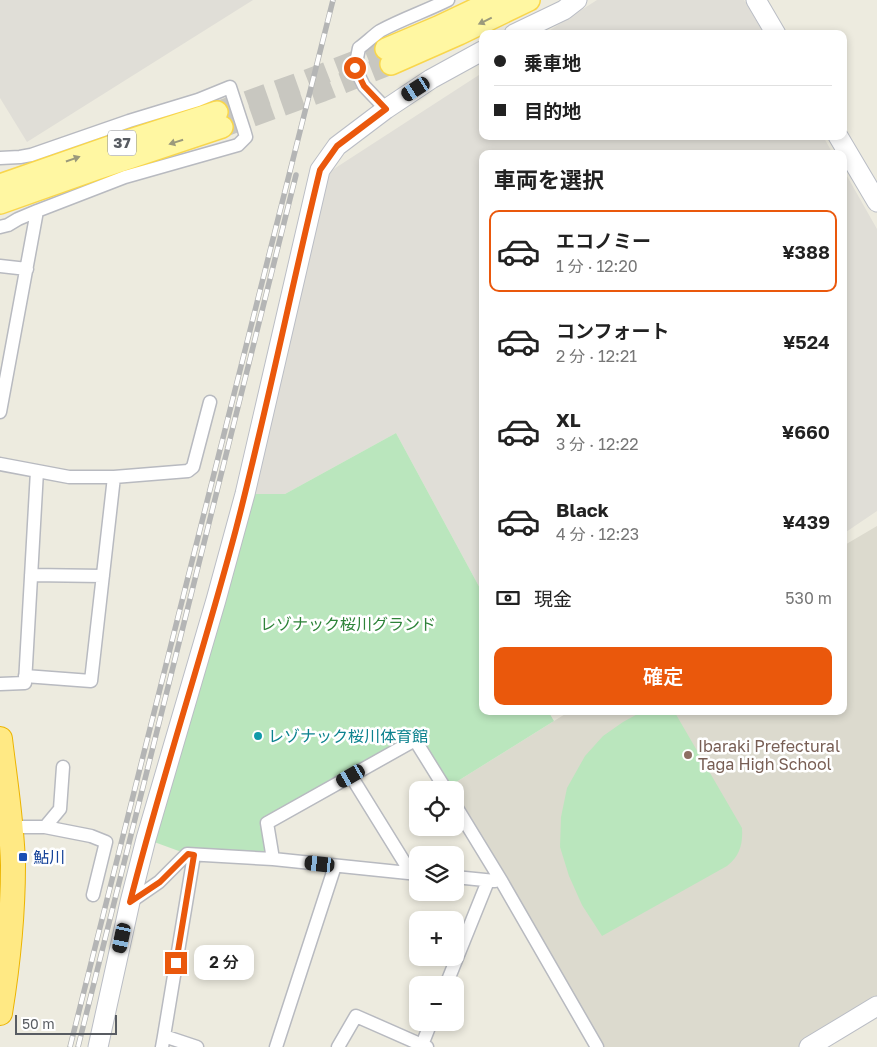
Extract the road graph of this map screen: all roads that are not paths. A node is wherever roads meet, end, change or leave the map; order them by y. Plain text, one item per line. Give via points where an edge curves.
1 (448, 0) edge
2 (495, 0) edge
3 (529, 0) edge
4 (577, 0) edge
5 (756, 0) edge
6 (522, 30) edge
7 (774, 30) edge
8 (479, 53) edge
9 (386, 109) junction
10 (847, 151) edge
11 (0, 158) edge
12 (0, 185) edge
13 (877, 202) edge
14 (0, 203) edge
15 (37, 211) junction
16 (0, 228) edge
17 (0, 266) edge
18 (26, 269) junction
19 (210, 402) dead end
20 (0, 412) edge
21 (0, 464) edge
22 (37, 471) junction
23 (114, 477) junction
24 (31, 575) junction
25 (103, 576) junction
26 (25, 676) junction
27 (0, 684) edge
28 (0, 739) edge
29 (63, 768) dead end
30 (351, 776) junction
31 (440, 781) edge
32 (464, 820) edge
33 (10, 827) junction
34 (45, 827) junction
35 (194, 855) junction
36 (272, 859) junction
37 (335, 866) junction
38 (409, 866) edge
39 (409, 873) edge
40 (464, 878) edge
41 (488, 881) junction
42 (502, 882) junction
43 (6, 895) edge
44 (93, 895) dead end
45 (130, 902) junction
46 (450, 976) edge
47 (877, 1006) edge
48 (0, 1013) edge
49 (428, 1031) edge
50 (163, 1041) edge
51 (424, 1046) edge
52 (98, 1047) edge
53 (198, 1047) edge
54 (276, 1047) edge
55 (338, 1047) edge
56 (597, 1047) edge
57 (809, 1047) edge

1 - 9 street via 401,20 359,48 355,68 364,86
3 -> 2 main road via 459,34 389,56 438,27
4 - 6 street via 564,10
5 - 7 street
8 - 9 street
9 - 45 street via 337,146 320,170 245,494
10 - 13 street
11 - 15 street via 31,155 230,87 246,137 238,144 125,177
12 -> 14 main road, 37 via 118,144 219,119 96,169
15 - 16 street
15 - 18 street
17 - 18 street
18 - 20 street
19 - 23 street via 193,467 188,471
21 - 22 street
22 - 23 street via 69,478
22 - 24 street
23 - 25 street
24 - 25 street
24 - 26 street
25 - 26 street via 91,681
26 - 27 street via 25,683
28 - 33 highway
29 - 34 street via 60,809
30 - 31 street via 415,740
30 - 36 street via 267,823
30 - 38 street
32 - 42 street
33 - 34 street
33 - 43 highway via 13,863
34 - 44 street via 106,842
35 - 36 street
35 - 45 street via 188,854 160,882
35 - 50 street
36 - 37 street
37 - 39 street
37 - 54 street
40 - 41 street
41 - 42 street
41 - 46 street
42 - 56 street
43 - 48 highway via 10,941
45 - 52 street
47 - 57 street
49 - 51 street
50 - 53 street
51 - 55 street via 356,1016

